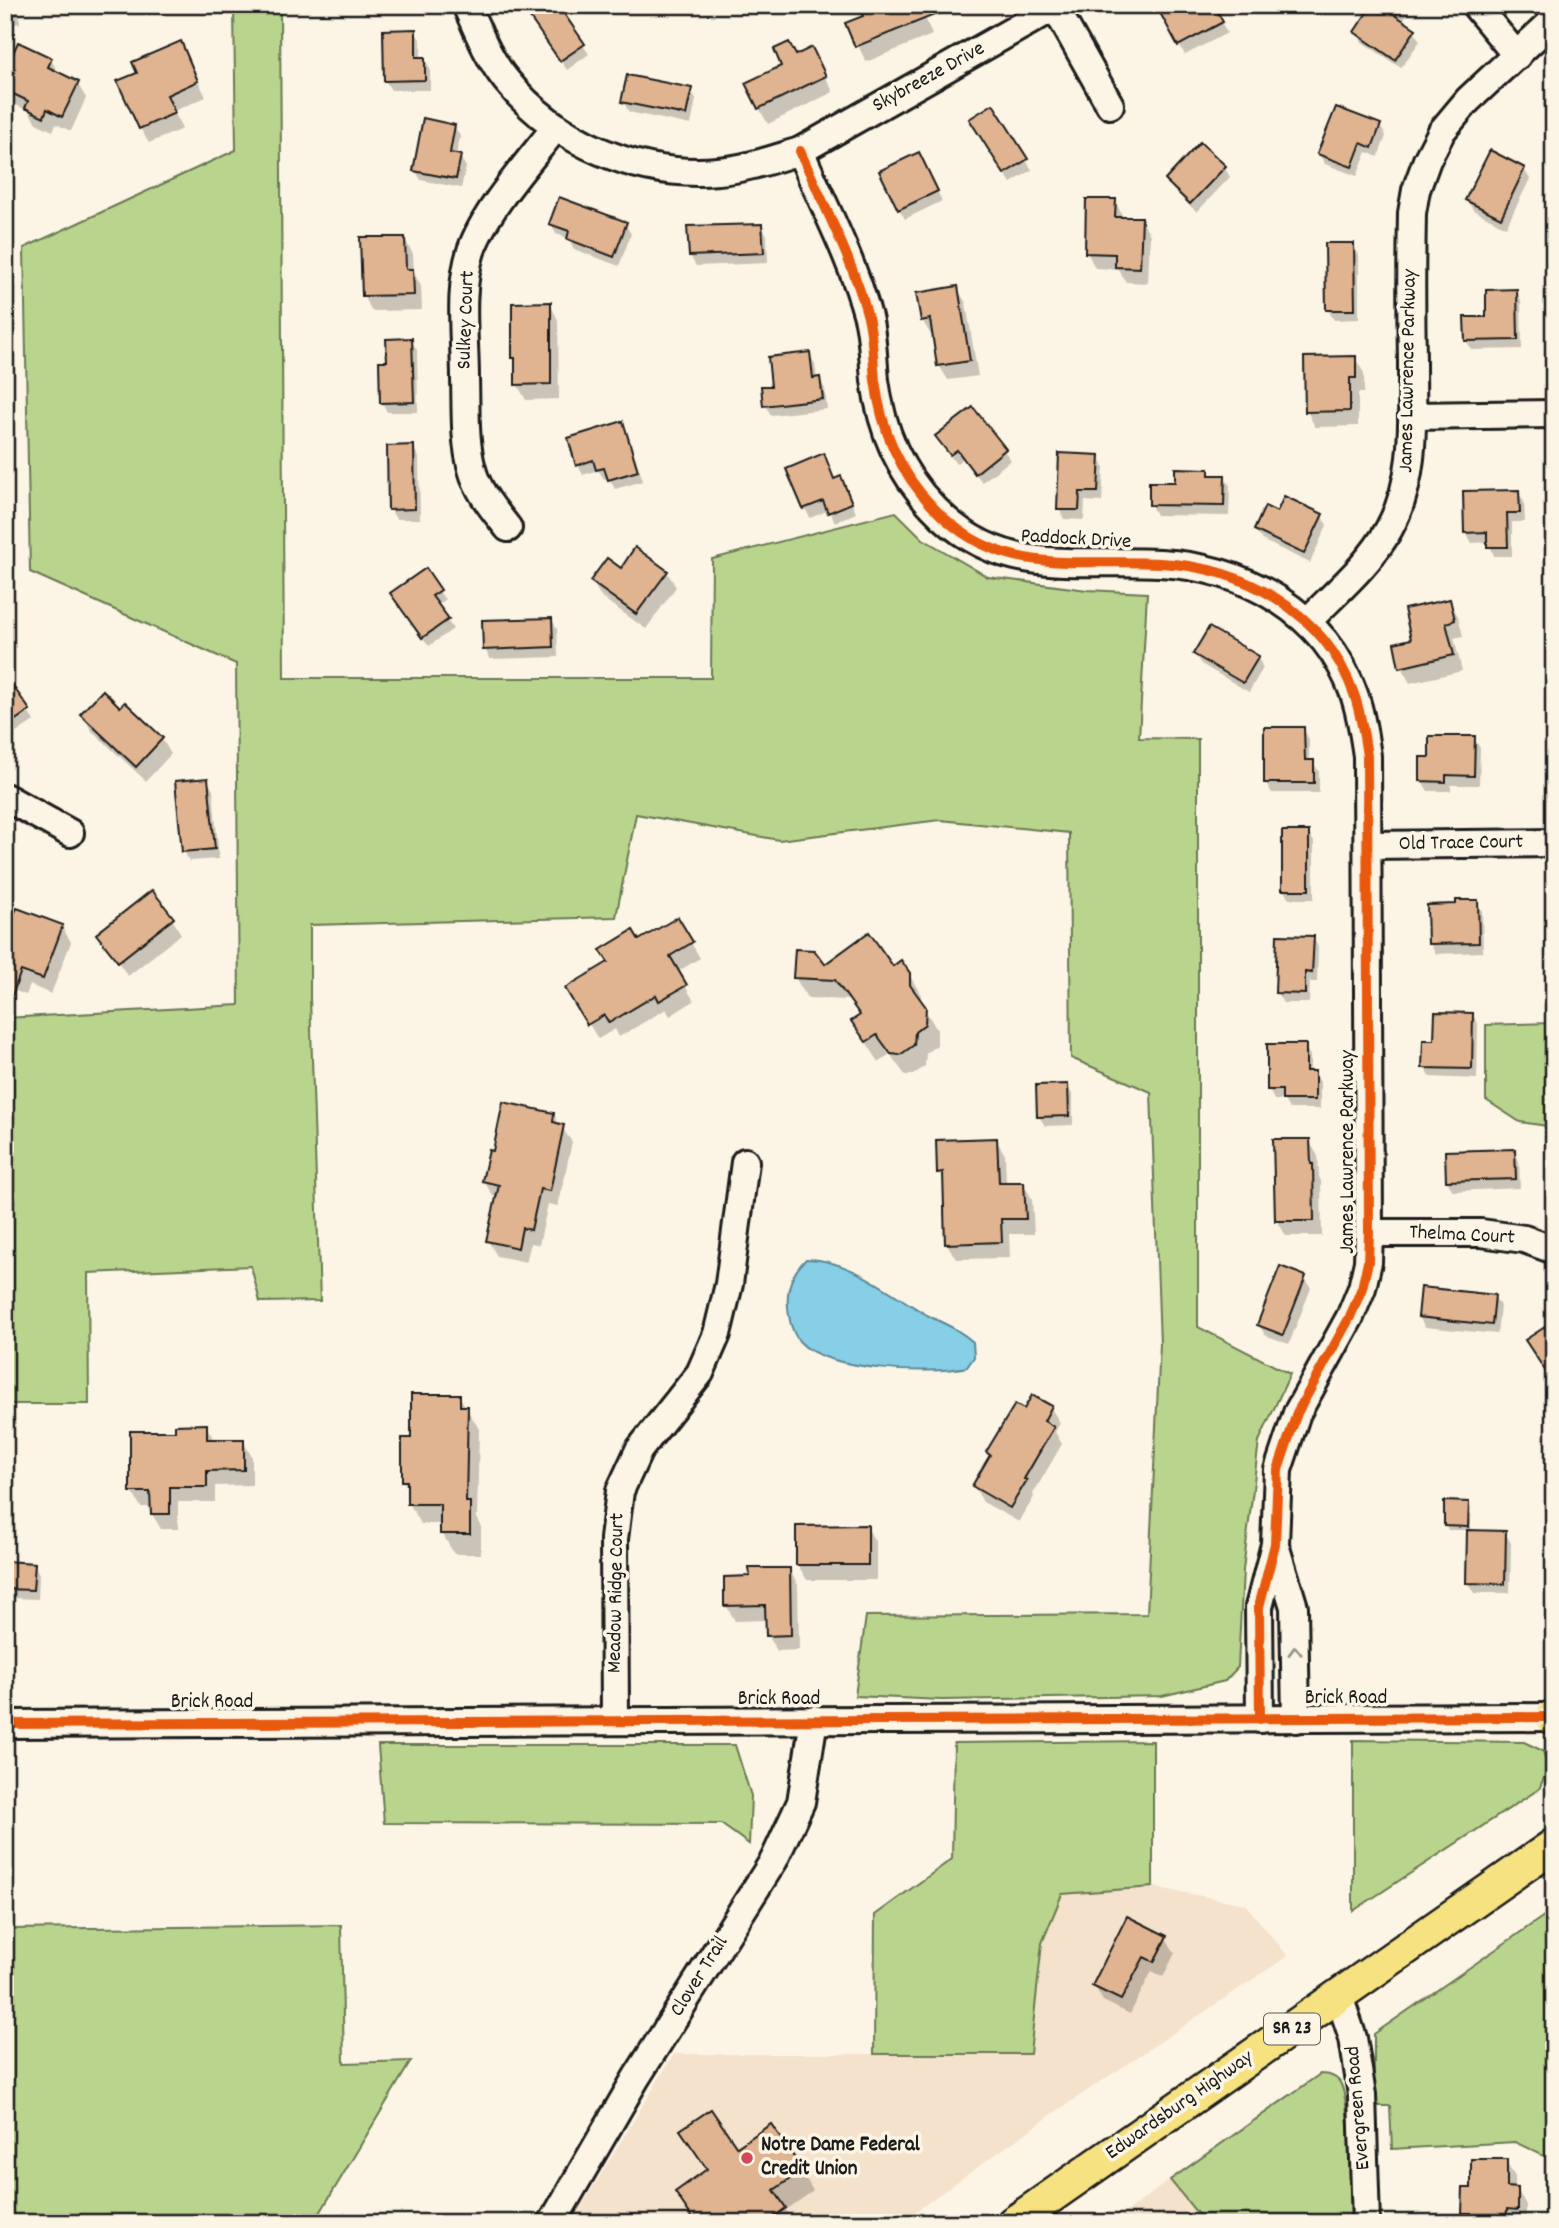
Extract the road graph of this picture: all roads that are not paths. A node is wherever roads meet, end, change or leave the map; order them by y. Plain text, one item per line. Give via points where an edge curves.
1 (466, 5) edge
2 (1475, 5) edge
3 (1057, 6) edge
4 (1554, 20) edge
5 (1517, 56) junction
6 (1110, 105) dead end
7 (555, 128) junction
8 (800, 151) junction
9 (1554, 414) edge
10 (1412, 416) junction
11 (508, 528) dead end
12 (1308, 621) junction
13 (5, 797) edge
14 (69, 833) dead end
15 (1554, 843) edge
16 (1368, 845) junction
17 (745, 1162) dead end
18 (1369, 1233) junction
19 (1554, 1250) edge
20 (1275, 1544) junction
21 (1553, 1717) edge
22 (814, 1719) junction
23 (1260, 1719) junction
24 (1296, 1719) junction
25 (615, 1720) junction
26 (5, 1724) edge
27 (1554, 1845) edge
28 (1339, 1996) junction
29 (1022, 2217) edge
30 (552, 2223) edge
31 (1366, 2223) edge

1 - 7 street, Skybreeze Drive via 505,79
2 - 5 street
3 - 6 street
3 - 8 street, Skybreeze Drive
4 - 5 street, James Lawrence Parkway
5 - 10 street, James Lawrence Parkway via 1448,123 1416,190 1411,238
7 - 8 street, Skybreeze Drive via 611,156 684,172 719,172
7 - 11 street, Sulkey Court via 482,228 466,275 467,433 472,469 483,495
8 - 12 street, Paddock Drive via 869,320 887,435 899,461 933,507 964,533 1025,560 1198,567 1261,589
9 - 10 street
10 - 12 street, James Lawrence Parkway via 1408,480 1388,532
12 - 16 street, James Lawrence Parkway via 1340,665 1362,723
13 - 14 street
15 - 16 street, Old Trace Court
16 - 18 street, James Lawrence Parkway
17 - 25 street, Meadow Ridge Court via 718,1334 699,1373 639,1450 621,1491 614,1539
18 - 19 street, Thelma Court via 1503,1235
18 - 20 street, James Lawrence Parkway via 1362,1288 1285,1443 1278,1470
20 - 23 street, James Lawrence Parkway via 1259,1607
24 -> 20 street, James Lawrence Parkway via 1294,1607
21 - 24 street, Brick Road
22 - 23 street, Brick Road
22 - 25 street, Brick Road
22 - 30 street, Clover Trail via 802,1802 774,1860 642,2068
23 - 24 street, Brick Road
25 - 26 street, Brick Road
27 - 28 main road, Edwardsburg Highway / SR 23
28 - 29 main road, Edwardsburg Highway / SR 23
28 - 31 street, Evergreen Road via 1353,2038 1362,2095

